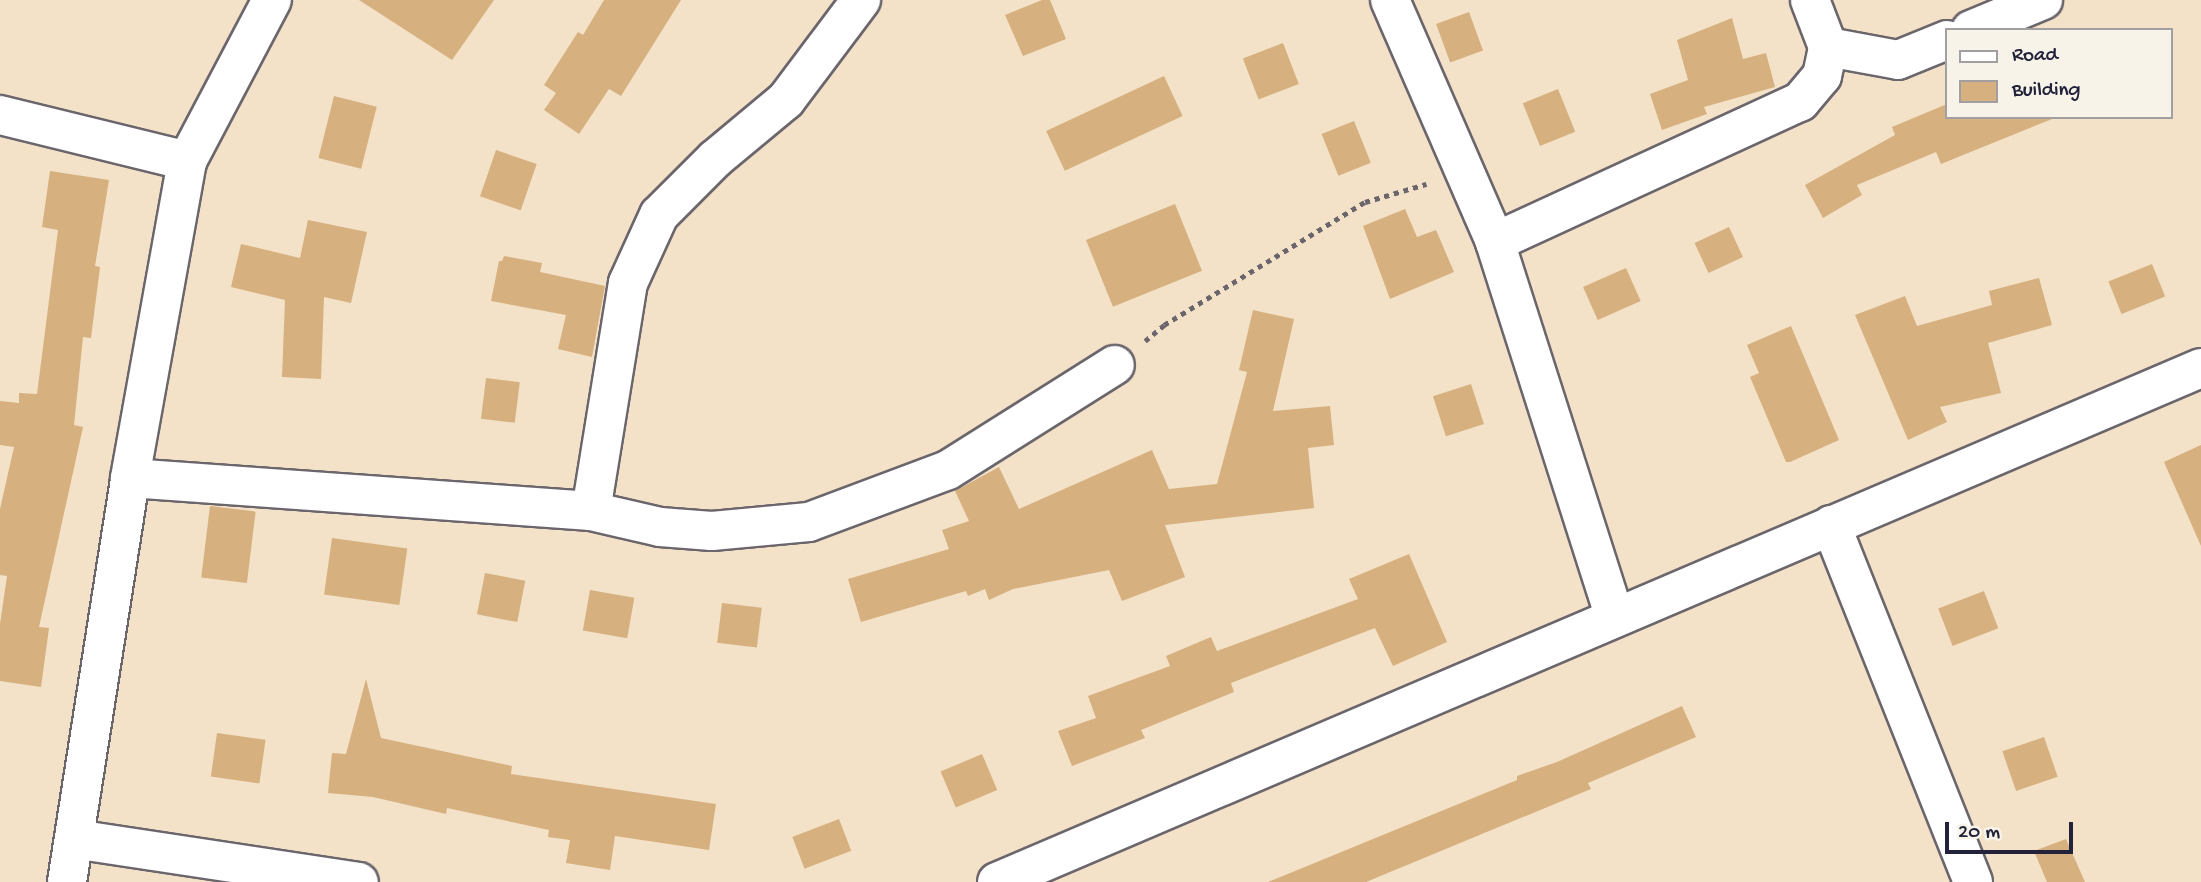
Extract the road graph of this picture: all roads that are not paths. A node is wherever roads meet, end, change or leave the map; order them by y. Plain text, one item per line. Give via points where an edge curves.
1 (272, 0) edge
2 (861, 0) edge
3 (1390, 0) edge
4 (1810, 0) edge
5 (2043, 0) edge
6 (1976, 28) edge
7 (1946, 40) edge
8 (1828, 47) junction
9 (0, 115) edge
10 (187, 161) junction
11 (1495, 242) junction
12 (1115, 365) road end
13 (2201, 368) edge
14 (130, 478) junction
15 (591, 511) junction
16 (1831, 525) junction
17 (1614, 616) junction
18 (74, 839) junction
19 (67, 882) edge
20 (359, 882) edge
21 (997, 882) edge
22 (1973, 882) edge

1 - 10 street
2 - 15 street via 786,100 715,159 659,215 628,283
3 - 11 street
4 - 8 street
5 - 6 street
7 - 8 street via 1898,60
8 - 11 street via 1822,76 1800,102
9 - 10 street
10 - 14 street
11 - 17 street
12 - 15 street via 948,470 808,522 712,531 660,527
13 - 16 street
14 - 15 street
14 - 18 street
16 - 17 street
16 - 22 street
17 - 21 street
18 - 19 street
18 - 20 street

